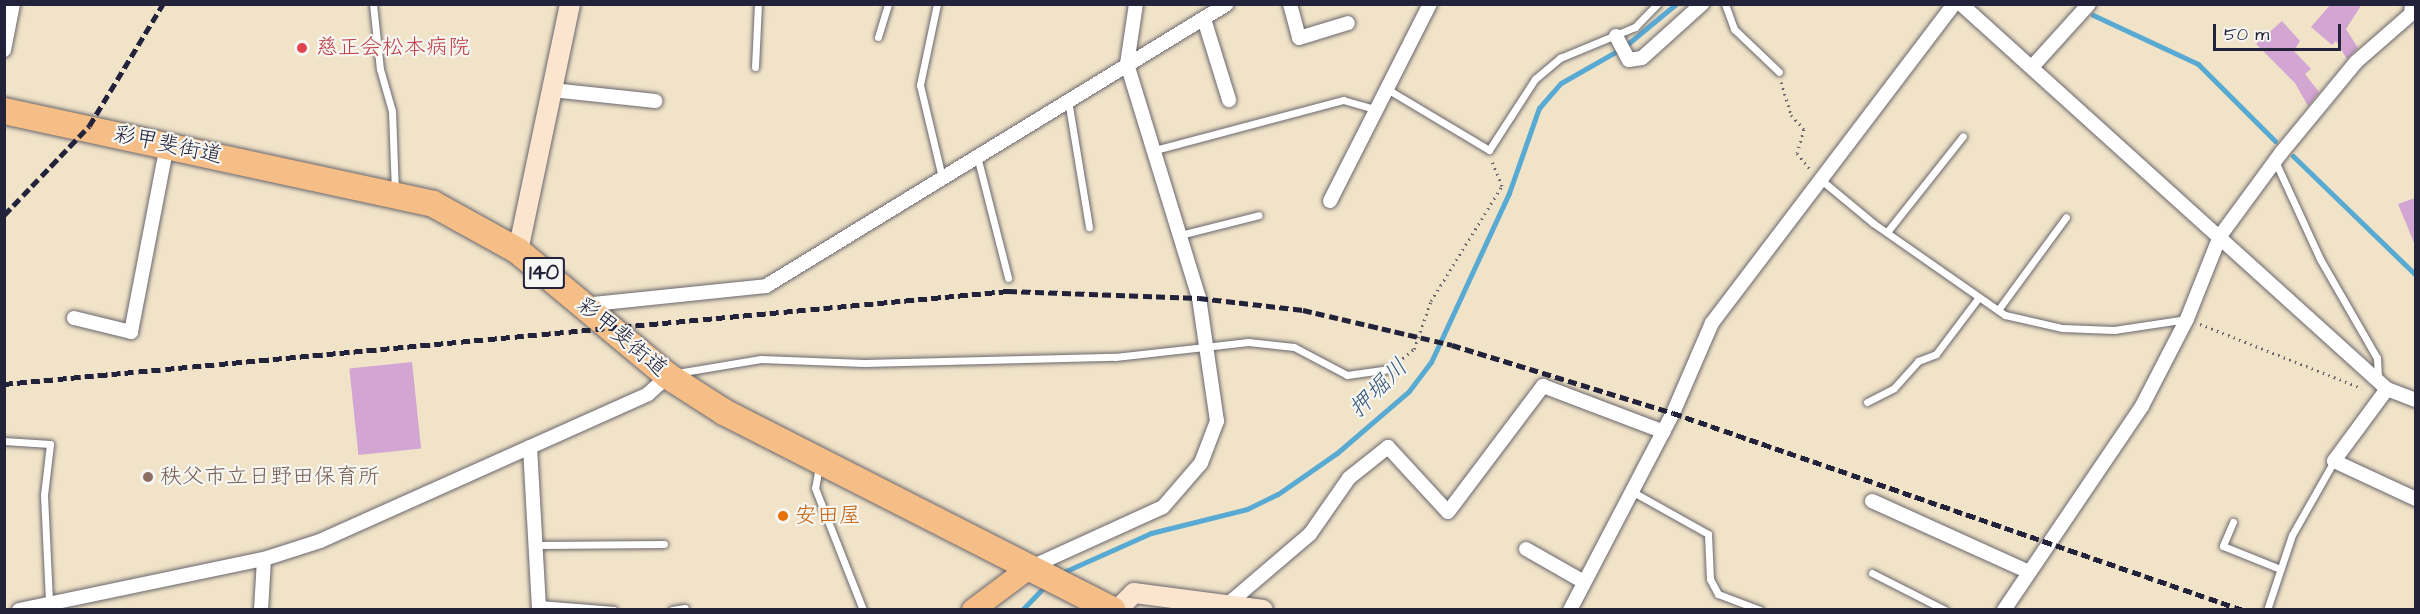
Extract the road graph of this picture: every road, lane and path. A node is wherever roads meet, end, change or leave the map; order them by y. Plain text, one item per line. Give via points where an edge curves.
1 (13, 4) edge
2 (373, 4) edge
3 (570, 4) edge
4 (759, 4) edge
5 (888, 4) edge
6 (937, 4) edge
7 (1137, 4) edge
8 (1227, 4) edge
9 (1290, 4) edge
10 (1430, 4) edge
11 (1657, 4) edge
12 (1702, 4) edge
13 (1725, 4) edge
14 (1954, 4) edge
15 (1961, 4) edge
16 (2089, 4) edge
17 (2413, 12) edge
18 (1204, 19) junction
19 (1348, 23) dead end
20 (1617, 37) junction
21 (878, 38) dead end
22 (4, 50) edge
23 (1127, 64) junction
24 (755, 67) dead end
25 (2032, 67) junction
26 (1779, 72) joint
27 (1387, 89) junction
28 (552, 90) junction
29 (1068, 100) junction
30 (1229, 100) dead end
31 (655, 101) dead end
32 (1377, 110) junction
33 (4, 111) edge
34 (1963, 136) dead end
35 (167, 145) junction
36 (1155, 150) junction
37 (1489, 150) junction
38 (977, 156) junction
39 (2275, 161) junction
40 (942, 177) junction
41 (1819, 178) junction
42 (395, 192) junction
43 (1330, 201) dead end
44 (1259, 215) dead end
45 (2066, 217) dead end
46 (1089, 227) dead end
47 (1887, 232) junction
48 (1180, 235) junction
49 (2220, 236) junction
50 (518, 251) junction
51 (1008, 278) dead end
52 (1979, 297) junction
53 (584, 304) junction
54 (1998, 310) junction
55 (74, 318) dead end
56 (2187, 319) junction
57 (1205, 348) junction
58 (1390, 369) joint
59 (668, 376) junction
60 (2382, 388) junction
61 (2415, 400) edge
62 (1867, 402) dead end
63 (1664, 432) junction
64 (4, 441) edge
65 (530, 447) junction
66 (820, 461) junction
67 (2334, 461) junction
68 (1633, 492) junction
69 (2415, 499) edge
70 (1872, 501) dead end
71 (2233, 522) dead end
72 (664, 544) dead end
73 (538, 545) junction
74 (1526, 549) dead end
75 (264, 560) junction
76 (2280, 569) junction
77 (1038, 572) junction
78 (2029, 572) junction
79 (1872, 573) dead end
80 (1582, 581) junction
81 (49, 603) junction
82 (1228, 604) junction
83 (1107, 606) edge
84 (539, 607) edge
85 (685, 608) edge
86 (19, 609) edge
87 (261, 609) edge
88 (614, 609) edge
89 (672, 609) edge
90 (863, 609) edge
91 (973, 609) edge
92 (1263, 609) edge
93 (1570, 609) edge
94 (1760, 609) edge
95 (1945, 609) edge
96 (2004, 609) edge
97 (2267, 609) edge

1 - 22 street
2 - 42 lane via 392,111
3 - 28 street
4 - 24 lane
5 - 21 lane
6 - 40 lane via 920,85
7 - 23 street
8 - 18 street
9 - 19 street via 1299,38
10 - 27 street
11 - 20 lane via 1635,27
12 - 20 street via 1642,58 1628,58
13 - 26 lane via 1734,29
14 - 41 street
15 - 25 street
16 - 25 street
17 - 39 street via 2356,62
18 - 23 street
18 - 30 street
20 - 37 lane via 1560,58 1535,79
23 - 29 street
23 - 36 street
25 - 49 street
26 - 41 path via 1791,115 1804,129 1797,153
27 - 32 street
27 - 37 lane
28 - 31 street
28 - 50 street
29 - 38 street
29 - 46 lane
32 - 36 lane via 1343,100
32 - 43 street
33 - 35 highway, 彩甲斐街道 / 140
34 - 47 lane
35 - 42 highway, 彩甲斐街道 / 140
35 - 55 street via 131,332
36 - 48 street
37 - 58 path via 1502,186 1431,301 1414,349
38 - 40 street
38 - 51 lane
39 - 49 street
39 - 60 lane via 2320,259 2377,358
40 - 53 street via 766,286
41 - 47 lane
41 - 63 street via 1712,323
42 - 50 highway, 彩甲斐街道 / 140 via 474,223
44 - 48 lane
45 - 54 lane
47 - 52 lane
48 - 57 street via 1200,298
49 - 56 street
49 - 60 street
50 - 53 highway, 彩甲斐街道 / 140
52 - 54 lane
52 - 62 lane via 1936,354 1918,361 1894,388
53 - 59 highway, 彩甲斐街道 / 140
54 - 56 lane via 2062,328 2114,330
56 - 60 path
56 - 78 street via 2142,406
57 - 58 lane via 1248,342 1294,347 1347,375
57 - 59 lane via 1115,357 864,363 761,358
57 - 77 street via 1217,421 1201,463 1163,507
59 - 65 street via 648,394
59 - 66 highway, 彩甲斐街道 / 140 via 724,412
60 - 61 street
60 - 67 street
63 - 68 street
63 - 82 street via 1543,386 1448,512 1388,447 1349,478 1310,534
64 - 81 lane via 50,444 44,495
65 - 73 street
65 - 75 street via 320,541
66 - 77 highway, 彩甲斐街道 / 140
66 - 90 lane via 815,488
67 - 69 street
67 - 76 lane via 2292,536
68 - 80 street
68 - 94 lane via 1708,534 1710,579 1718,594
70 - 78 street
71 - 76 lane via 2223,546
72 - 73 lane
73 - 84 street
74 - 80 street
75 - 81 street
75 - 87 street
76 - 97 lane
77 - 83 highway, 彩甲斐街道 / 140
77 - 91 main road
78 - 96 street
79 - 95 lane
80 - 93 street
81 - 86 street
82 - 83 street via 1134,593
82 - 92 street
84 - 88 lane
85 - 89 lane

